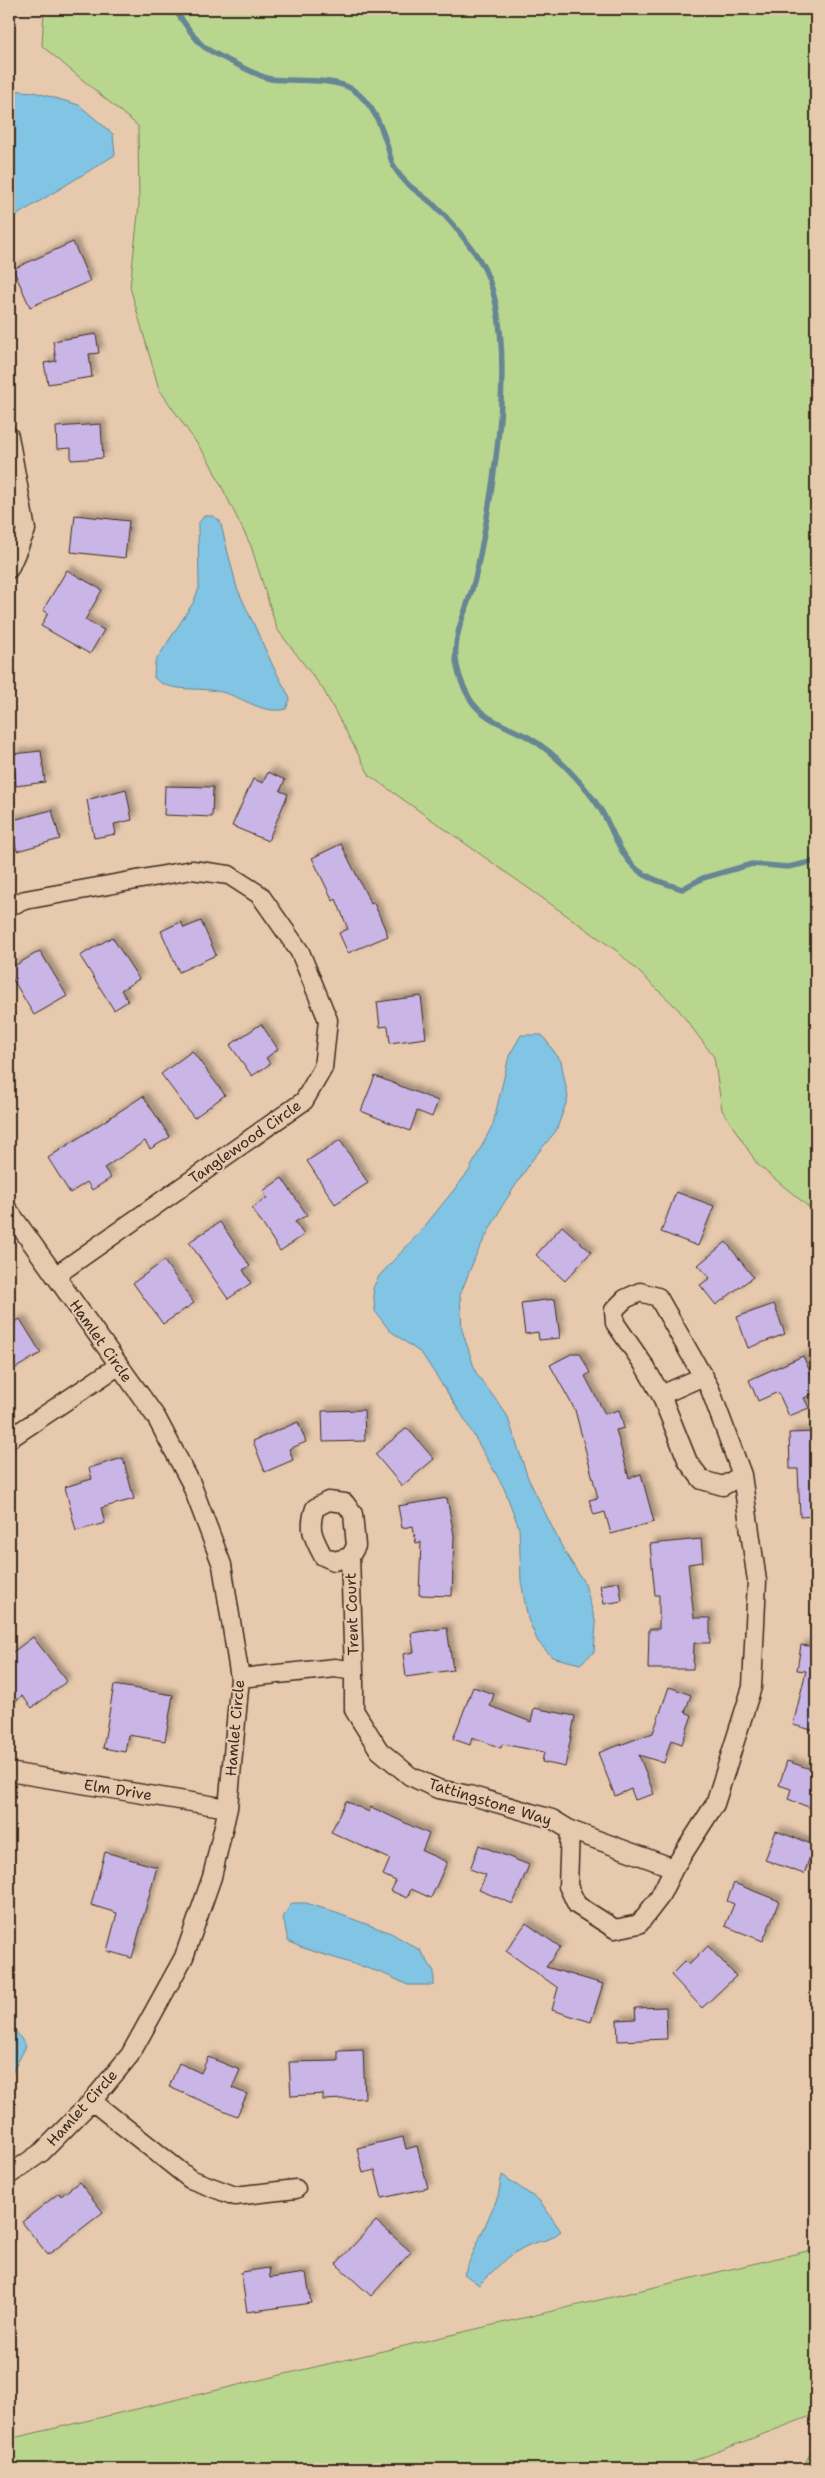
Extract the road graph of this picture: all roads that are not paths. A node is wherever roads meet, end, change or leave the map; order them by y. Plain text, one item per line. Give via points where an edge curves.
1 (9, 436) edge
2 (9, 569) edge
3 (9, 906) edge
4 (9, 1211) edge
5 (55, 1276) junction
6 (118, 1366) junction
7 (704, 1376) junction
8 (661, 1395) junction
9 (9, 1439) edge
10 (742, 1475) junction
11 (350, 1557) dead end
12 (354, 1671) junction
13 (240, 1678) junction
14 (9, 1772) edge
15 (228, 1808) junction
16 (570, 1830) junction
17 (674, 1868) junction
18 (92, 2101) junction
19 (9, 2174) edge
20 (296, 2189) dead end

1 - 2 street via 26,530
3 - 5 street, Tanglewood Circle via 25,900 192,870 229,875 260,895 300,952 328,1020 323,1068 304,1101
4 - 5 street, Hamlet Circle
5 - 6 street, Hamlet Circle
6 - 9 street
6 - 13 street, Hamlet Circle via 156,1417 191,1483 222,1565
7 - 8 street
7 - 8 street, Tattingstone Way via 658,1298 640,1292 625,1299 614,1310 615,1323
7 - 10 street, Tattingstone Way
8 - 10 street, Tattingstone Way via 688,1462 702,1480 723,1486
10 - 17 street, Tattingstone Way via 756,1581 752,1687 715,1804
11 - 12 street, Trent Court
12 - 13 street via 335,1668
12 - 16 street, Tattingstone Way via 354,1710 379,1750 410,1776 438,1789 552,1819
13 - 15 street, Hamlet Circle
14 - 15 street, Elm Drive
15 - 18 street, Hamlet Circle via 212,1877 184,1957 130,2055
16 - 17 street, Tattingstone Way
16 - 17 street, Tattingstone Way via 568,1886 578,1905 615,1929 639,1924 659,1898
18 - 19 street, Hamlet Circle via 42,2152
18 - 20 street via 190,2180 235,2196

